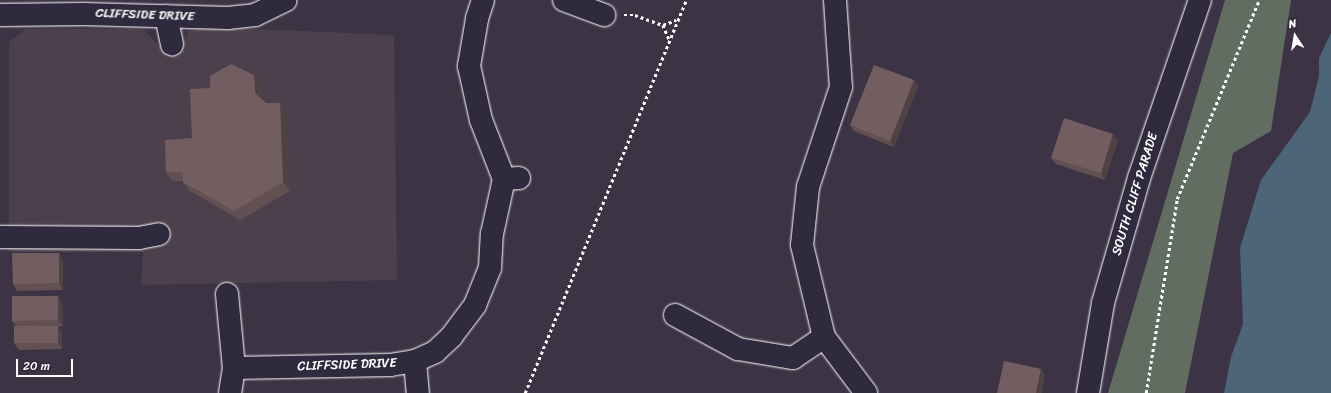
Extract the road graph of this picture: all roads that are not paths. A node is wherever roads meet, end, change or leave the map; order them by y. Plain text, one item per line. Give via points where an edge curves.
1 (286, 0) edge
2 (483, 0) edge
3 (835, 0) edge
4 (1200, 0) edge
5 (572, 1) edge
6 (0, 15) edge
7 (604, 15) road end
8 (166, 16) junction
9 (172, 44) dead end
10 (159, 234) dead end
11 (0, 237) edge
12 (227, 294) dead end
13 (675, 315) dead end
14 (824, 337) junction
15 (415, 361) junction
16 (234, 368) junction
17 (230, 393) edge
18 (418, 393) edge
19 (866, 393) edge
20 (1088, 393) edge

1 - 8 street, CLIFFSIDE DRIVE via 254,15 228,18
2 - 15 street, CLIFFSIDE DRIVE via 476,18 469,66 481,120 511,179 492,234 490,268 475,305 451,337 435,352
3 - 14 street via 841,87 808,187 802,245
4 - 20 street, SOUTH CLIFF PARADE via 1138,178 1103,303
5 - 7 street
6 - 8 street, CLIFFSIDE DRIVE
8 - 9 street
10 - 11 street via 139,238
12 - 16 street
13 - 14 street via 738,349 793,358
14 - 19 street
15 - 16 street, CLIFFSIDE DRIVE via 390,365
15 - 18 street
16 - 17 street

